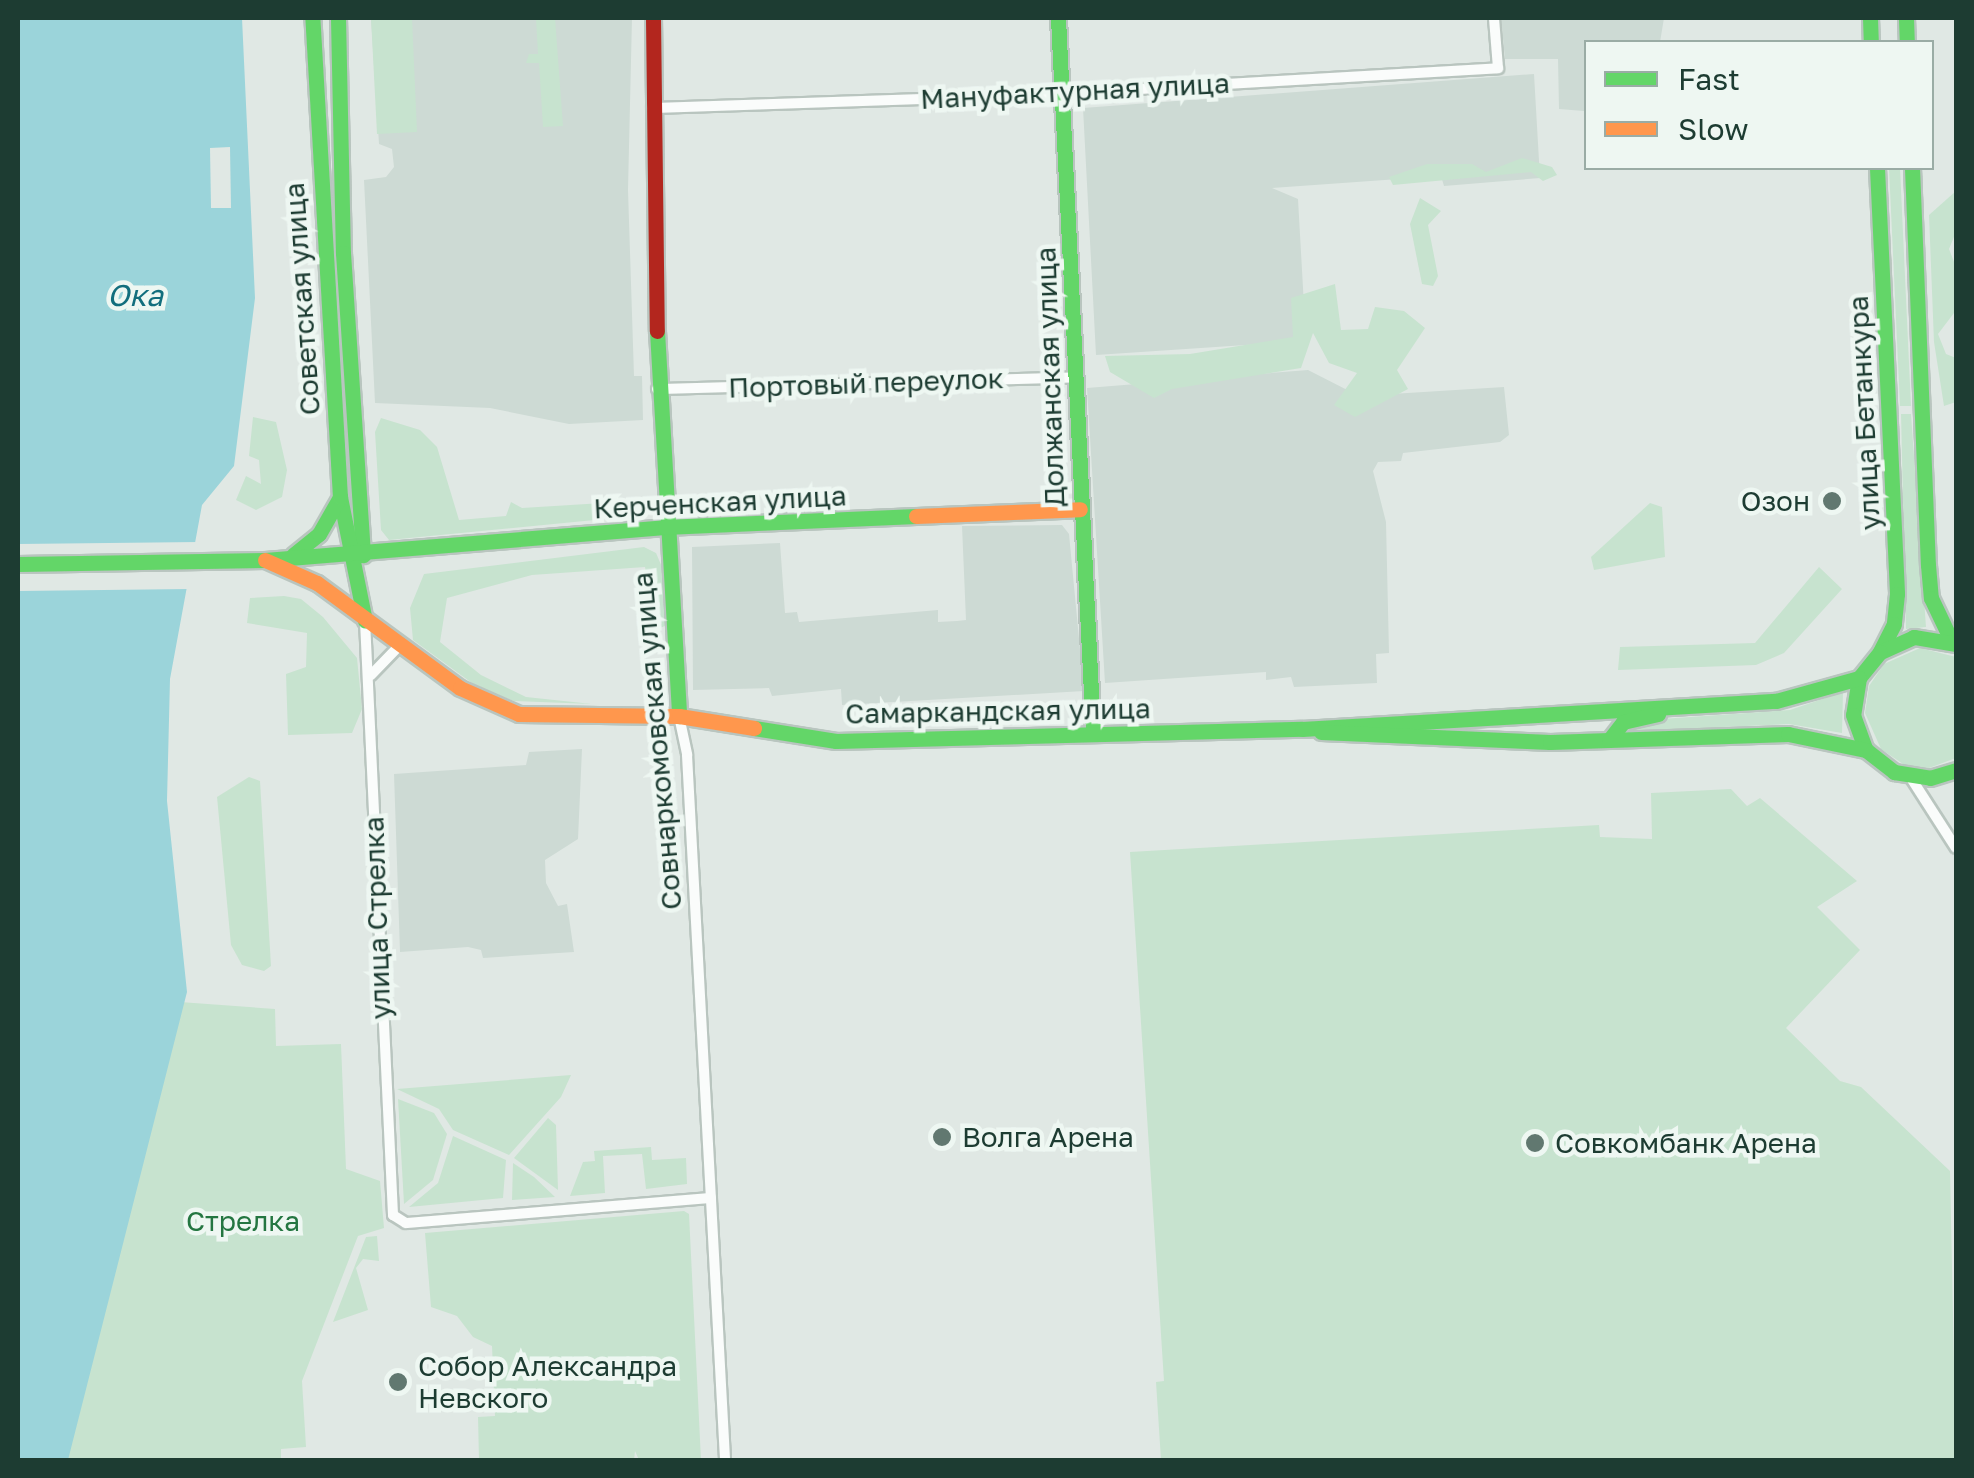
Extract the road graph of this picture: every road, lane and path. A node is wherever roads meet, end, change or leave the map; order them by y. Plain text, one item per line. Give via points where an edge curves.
1 (312, 18) edge
2 (338, 18) edge
3 (653, 18) edge
4 (1058, 18) edge
5 (1494, 18) edge
6 (1062, 94) junction
7 (652, 108) junction
8 (1877, 170) edge
9 (1912, 170) edge
10 (1076, 377) junction
11 (657, 389) junction
12 (340, 497) junction
13 (1080, 509) junction
14 (665, 527) junction
15 (357, 555) junction
16 (290, 557) junction
17 (265, 560) junction
18 (18, 564) edge
19 (365, 620) junction
20 (1954, 644) edge
21 (398, 647) junction
22 (1880, 652) junction
23 (370, 676) junction
24 (1858, 678) junction
25 (1680, 705) junction
26 (679, 716) junction
27 (1302, 729) junction
28 (1093, 734) junction
29 (1609, 740) junction
30 (1866, 750) junction
31 (1956, 770) edge
32 (1910, 778) junction
33 (1956, 848) edge
34 (711, 1198) junction
35 (724, 1460) edge

1 - 12 main road, Советская улица
2 - 15 main road, Советская улица
3 - 7 main road, Совнаркомовская улица
4 - 6 main road, Должанская улица
5 - 6 street, Мануфактурная улица via 1498,68
6 - 7 street, Мануфактурная улица
6 - 10 main road, Должанская улица
7 - 11 main road, Совнаркомовская улица
8 - 22 main road, улица Бетанкура via 1897,594 1894,624
9 - 20 main road, улица Бетанкура via 1928,565 1939,622
10 - 11 street, Портовый переулок
10 - 13 main road, Должанская улица
11 - 14 main road, Совнаркомовская улица
12 - 15 main road, Советская улица
12 - 16 main road via 319,534
13 - 14 main road, Керченская улица
13 - 28 main road, Должанская улица
14 - 15 main road, Керченская улица
14 - 26 main road, Совнаркомовская улица
15 - 16 main road, Керченская улица
15 - 19 main road
16 - 17 main road, Керченская улица
17 - 18 main road, Керченская улица
17 - 19 main road, Самаркандская улица via 317,583
19 - 21 main road, Самаркандская улица
19 - 23 street, улица Стрелка
20 - 22 main road via 1914,637
21 - 23 street
21 - 26 main road, Самаркандская улица via 485,704 518,714
22 - 24 main road
23 - 34 street, улица Стрелка via 393,1216 406,1223
24 - 25 main road, Самаркандская улица via 1800,698
24 - 30 main road via 1852,716
25 - 27 main road, Самаркандская улица
25 - 29 main road via 1623,722
26 - 28 main road, Самаркандская улица via 836,741
26 - 34 street, Совнаркомовская улица via 688,755
27 - 28 main road, Самаркандская улица
27 - 29 main road, Самаркандская улица via 1356,738
29 - 30 main road, Самаркандская улица via 1788,734
30 - 32 main road
31 - 32 main road
32 - 33 street
34 - 35 street, Совнаркомовская улица

